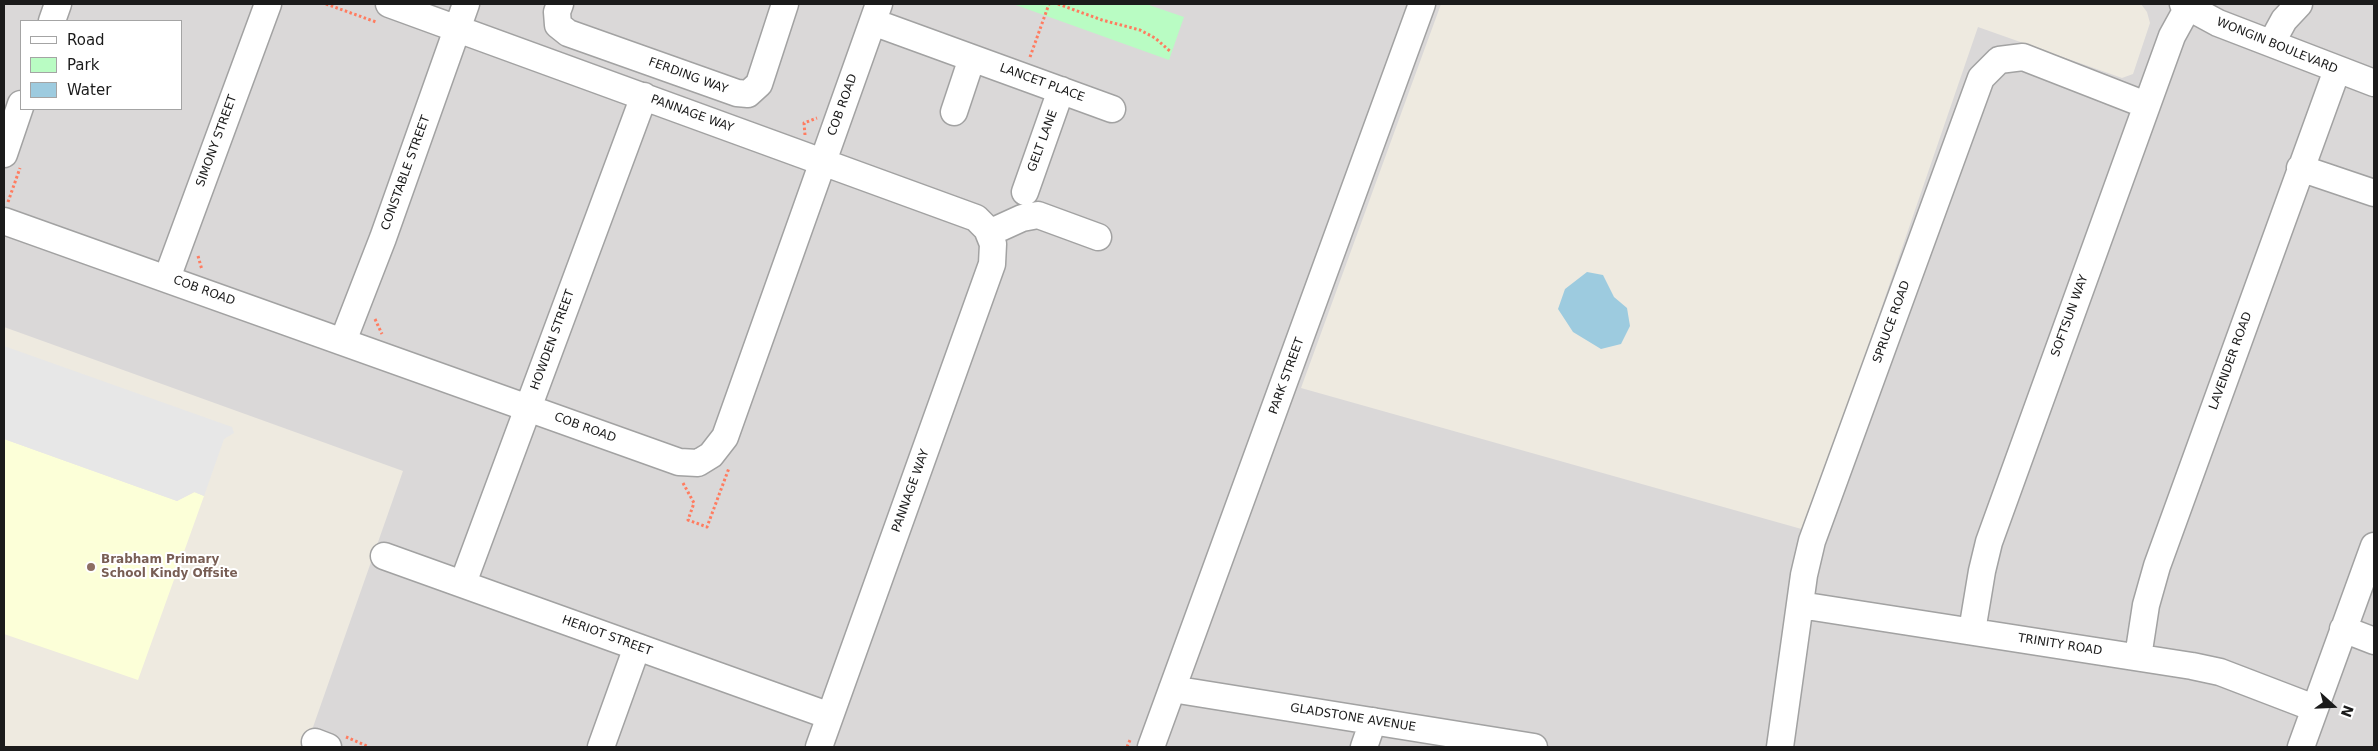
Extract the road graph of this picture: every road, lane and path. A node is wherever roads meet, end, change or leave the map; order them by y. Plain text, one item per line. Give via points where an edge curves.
1 (58, 4) edge
2 (268, 4) edge
3 (389, 4) edge
4 (466, 4) edge
5 (560, 4) edge
6 (785, 4) edge
7 (1058, 4) edge
8 (1422, 4) edge
9 (2299, 4) edge
10 (2185, 6) edge
11 (876, 13) edge
12 (52, 20) edge
13 (457, 28) junction
14 (2272, 42) junction
15 (1171, 52) dead end
16 (972, 58) junction
17 (2337, 70) junction
18 (2374, 83) edge
19 (1061, 90) junction
20 (644, 96) junction
21 (2146, 105) junction
22 (15, 106) edge
23 (1112, 108) dead end
24 (954, 112) dead end
25 (820, 117) dead end
26 (4, 154) edge
27 (815, 158) junction
28 (2300, 168) junction
29 (1025, 192) dead end
30 (2374, 193) edge
31 (4, 221) edge
32 (990, 233) junction
33 (1098, 237) dead end
34 (167, 278) junction
35 (378, 310) dead end
36 (383, 338) dead end
37 (343, 341) junction
38 (528, 408) junction
39 (731, 462) dead end
40 (674, 479) dead end
41 (2374, 546) edge
42 (384, 556) dead end
43 (463, 583) junction
44 (1800, 605) junction
45 (2344, 629) junction
46 (1972, 631) junction
47 (2374, 640) edge
48 (637, 647) junction
49 (2138, 657) junction
50 (1172, 688) junction
51 (2314, 708) junction
52 (830, 716) junction
53 (1373, 721) junction
54 (601, 747) edge
55 (818, 747) edge
56 (1151, 747) edge
57 (1364, 747) edge
58 (1534, 747) edge
59 (1780, 747) edge
60 (2301, 747) edge

1 - 12 street
2 - 34 street, SIMONY STREET
3 - 13 street, PANNAGE WAY
4 - 13 street, CONSTABLE STREET
5 - 6 street, FERDING WAY via 558,25 568,33 737,93 748,94 759,84
7 - 15 path via 1140,30
8 - 50 street, PARK STREET
9 - 14 street via 2284,20
10 - 14 street, WONGIN BOULEVARD via 2218,23
10 - 21 street, SOFTSUN WAY
11 - 16 street, LANCET PLACE
11 - 27 street, COB ROAD
13 - 20 street, PANNAGE WAY
13 - 37 street, CONSTABLE STREET
14 - 17 street, WONGIN BOULEVARD
16 - 19 street, LANCET PLACE
16 - 24 street
17 - 18 street, WONGIN BOULEVARD
17 - 28 street, LAVENDER ROAD
19 - 23 street, LANCET PLACE
19 - 29 street, GELT LANE
20 - 27 street, PANNAGE WAY
20 - 38 street, HOWDEN STREET
21 - 44 street, SPRUCE ROAD via 2023,57 1999,60 1981,78 1812,541
21 - 46 street, SOFTSUN WAY via 1989,542
22 - 26 street
25 - 27 path via 804,123
27 - 32 street, PANNAGE WAY via 976,218
27 - 38 street, COB ROAD via 725,437 712,455 698,463 679,462
28 - 30 street
28 - 49 street, LAVENDER ROAD via 2157,566 2146,605
31 - 34 street, COB ROAD
32 - 33 street via 1022,218 1038,215
32 - 52 street, PANNAGE WAY via 992,264
34 - 37 street, COB ROAD
35 - 36 path via 375,319
37 - 38 street, COB ROAD
38 - 43 street, HOWDEN STREET
39 - 40 path via 707,527 688,520 694,503 683,483
41 - 45 street
42 - 43 street, HERIOT STREET
43 - 48 street, HERIOT STREET
44 - 46 street, TRINITY ROAD
44 - 59 street, SPRUCE ROAD
45 - 47 street
45 - 51 street
46 - 49 street, TRINITY ROAD
48 - 52 street, HERIOT STREET
48 - 54 street
49 - 51 street, TRINITY ROAD via 2220,672
50 - 53 street, GLADSTONE AVENUE
50 - 56 street, PARK STREET
51 - 60 street
52 - 55 street, PANNAGE WAY
53 - 57 street
53 - 58 street, GLADSTONE AVENUE

